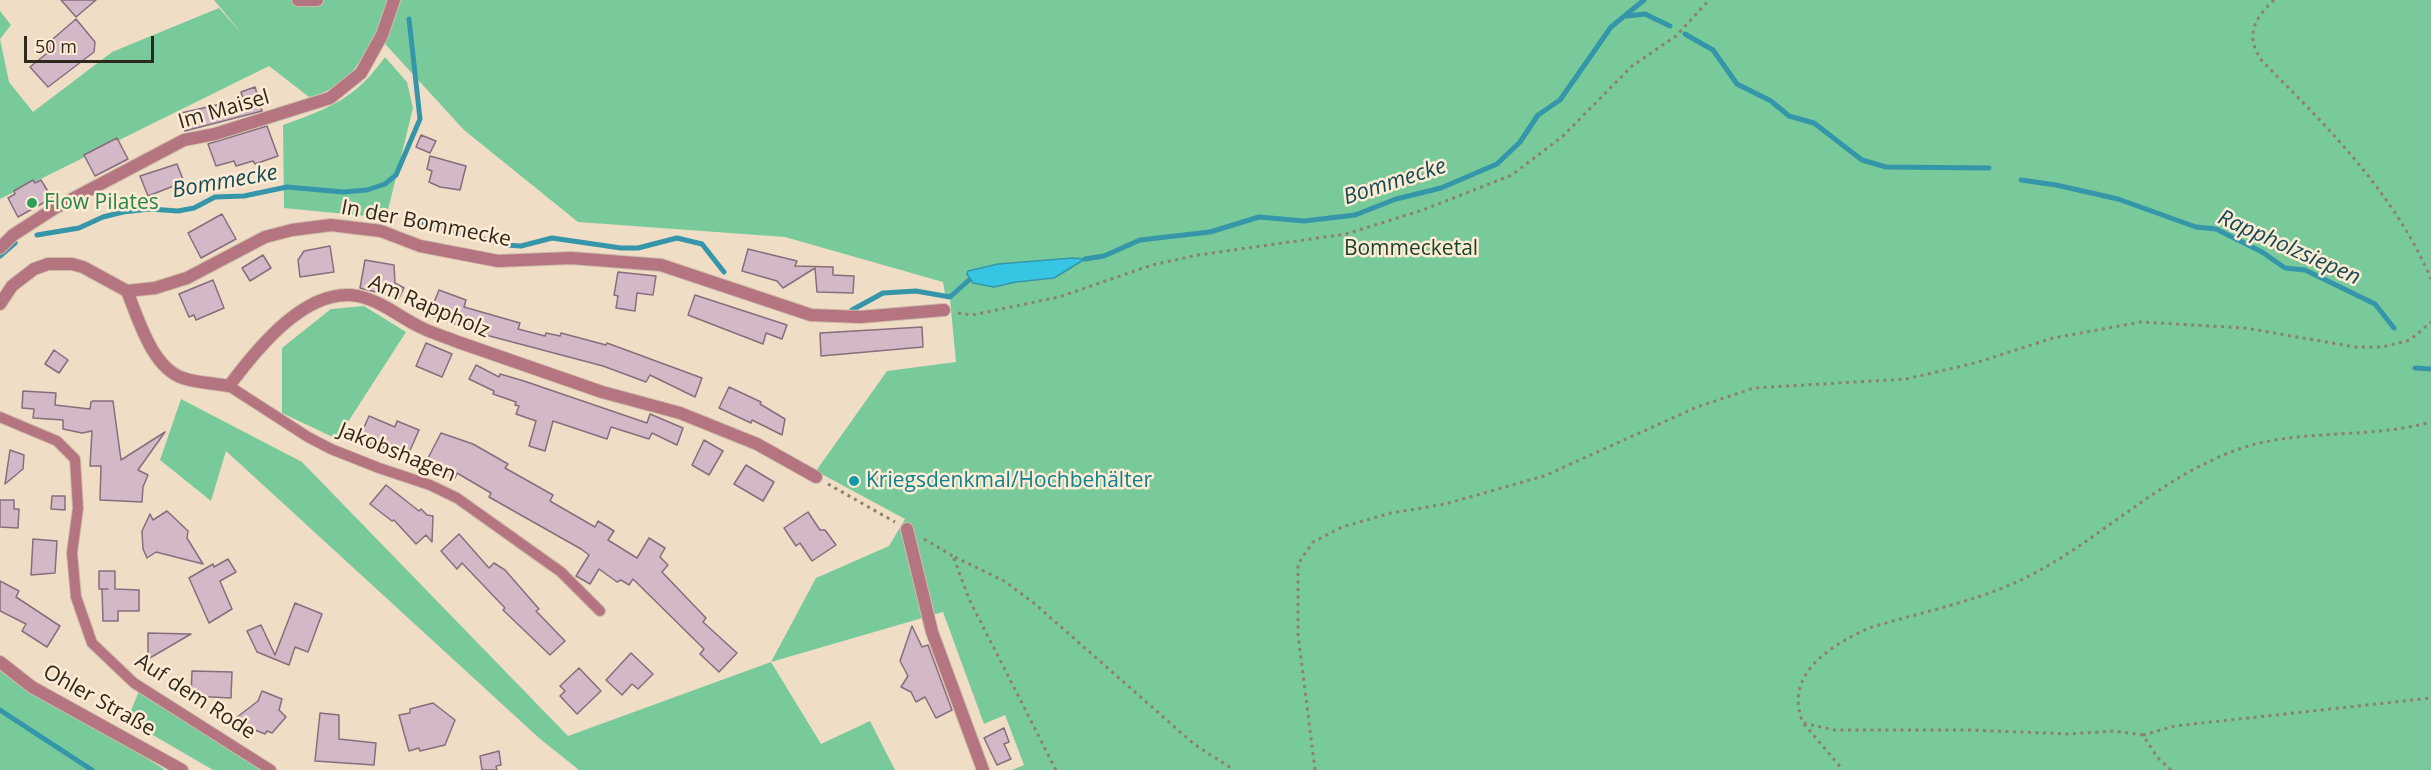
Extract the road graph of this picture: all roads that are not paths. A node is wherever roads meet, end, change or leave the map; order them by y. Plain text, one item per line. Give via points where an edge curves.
1 (298, 0) edge
2 (317, 0) edge
3 (394, 0) edge
4 (0, 248) edge
5 (127, 291) junction
6 (0, 304) edge
7 (944, 310) road end
8 (229, 386) junction
9 (0, 417) edge
10 (816, 477) road end
11 (907, 530) road end
12 (600, 611) dead end
13 (0, 662) edge
14 (182, 770) edge
15 (271, 770) edge
16 (983, 770) edge

1 - 2 street
3 - 4 street, Im Maisel via 382,35 361,73 330,98 184,140 55,208
5 - 6 street via 82,267 48,264 34,269 12,286
5 - 7 street, In der Bommecke via 187,278 265,237 331,225 381,231 420,246 498,261 571,258 661,265 811,315 860,317
5 - 8 street via 149,340 171,372
8 - 10 street, Am Rappholz via 280,327 298,313 324,300 359,296 458,342 713,426 757,444
8 - 12 lane, Jakobshagen via 331,449 430,484 457,498 561,572
9 - 15 lane, Auf dem Rode via 57,441 75,459 78,508 72,553 76,597 92,643 134,683
11 - 16 street via 932,632
13 - 14 street, Ohler Straße via 32,687

